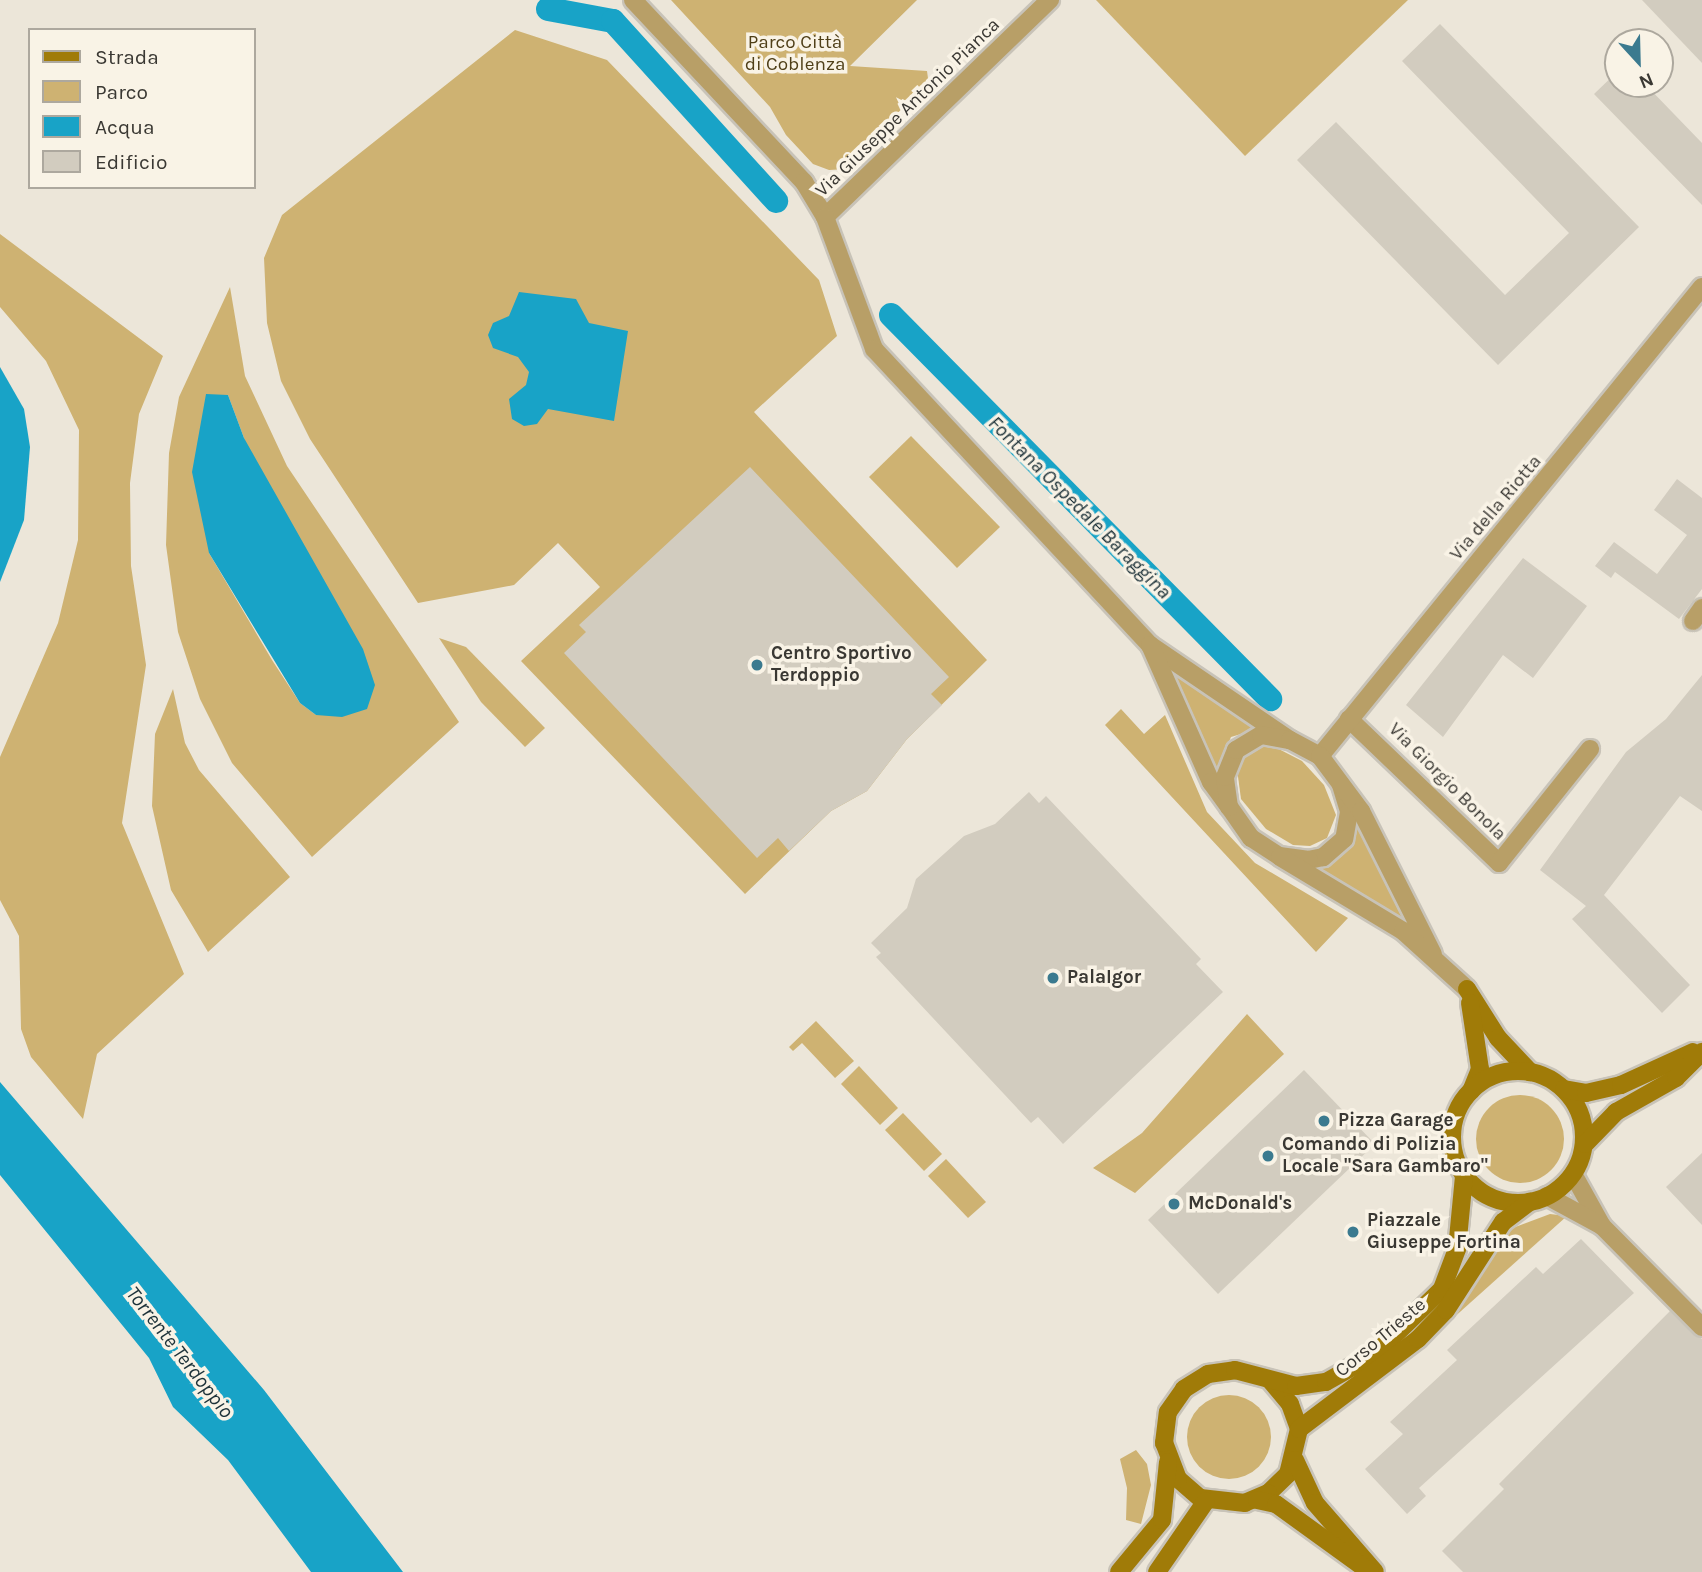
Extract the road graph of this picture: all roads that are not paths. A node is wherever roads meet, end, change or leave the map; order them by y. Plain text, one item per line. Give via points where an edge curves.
1 (1050, 0) edge
2 (638, 3) edge
3 (825, 217) junction
4 (1702, 286) edge
5 (1150, 645) junction
6 (1349, 719) junction
7 (1290, 740) junction
8 (1590, 749) dead end
9 (1320, 756) junction
10 (1342, 785) junction
11 (1229, 807) junction
12 (1279, 856) junction
13 (1433, 954) junction
14 (1467, 989) junction
15 (1702, 1046) edge
16 (1702, 1052) edge
17 (1530, 1072) junction
18 (1564, 1089) junction
19 (1471, 1091) junction
20 (1584, 1144) junction
21 (1573, 1174) junction
22 (1464, 1176) junction
23 (1547, 1196) junction
24 (1530, 1202) junction
25 (1602, 1226) junction
26 (1702, 1327) edge
27 (1270, 1380) junction
28 (1299, 1429) junction
29 (1295, 1460) junction
30 (1168, 1462) junction
31 (1257, 1500) junction
32 (1206, 1501) junction
33 (1119, 1572) edge
34 (1157, 1572) edge
35 (1373, 1572) edge

1 - 3 street, Via Giuseppe Antonio Pianca
2 - 3 street via 804,182
3 - 5 street via 874,348
4 - 6 street, Via della Riotta
5 - 7 street
5 - 11 street via 1210,782
6 - 8 street, Via Giorgio Bonola via 1499,863
6 - 9 street, Via della Riotta
7 - 9 street
7 - 11 street via 1261,735 1236,750 1225,777
9 - 10 street
10 - 12 street via 1349,826 1335,849 1309,860
10 - 13 street via 1362,811
11 - 12 street via 1251,838
12 - 13 street via 1295,870 1363,903
13 - 14 street
14 - 17 main road via 1498,1038
14 - 19 main road via 1480,1069
15 - 18 main road via 1620,1085 1586,1093
16 - 20 main road via 1676,1078 1616,1112
17 - 18 main road
17 - 19 main road via 1499,1075
18 - 20 main road via 1577,1105
19 - 22 main road via 1455,1118 1452,1138
20 - 21 main road
21 - 23 main road
21 - 25 street
22 - 24 main road via 1493,1198
22 - 27 main road, Corso Trieste via 1457,1249 1433,1298 1350,1373 1296,1386
23 - 24 main road
23 - 25 street
24 - 28 main road, Corso Trieste via 1503,1222 1446,1311 1418,1339
25 - 26 street
27 - 28 main road via 1290,1404
27 - 30 main road via 1222,1370 1184,1389 1165,1425
28 - 29 main road
29 - 31 main road via 1279,1485
29 - 35 main road via 1315,1503
30 - 32 main road via 1189,1490
30 - 33 main road via 1162,1520
31 - 32 main road via 1232,1505
31 - 35 main road via 1276,1504
32 - 34 main road

